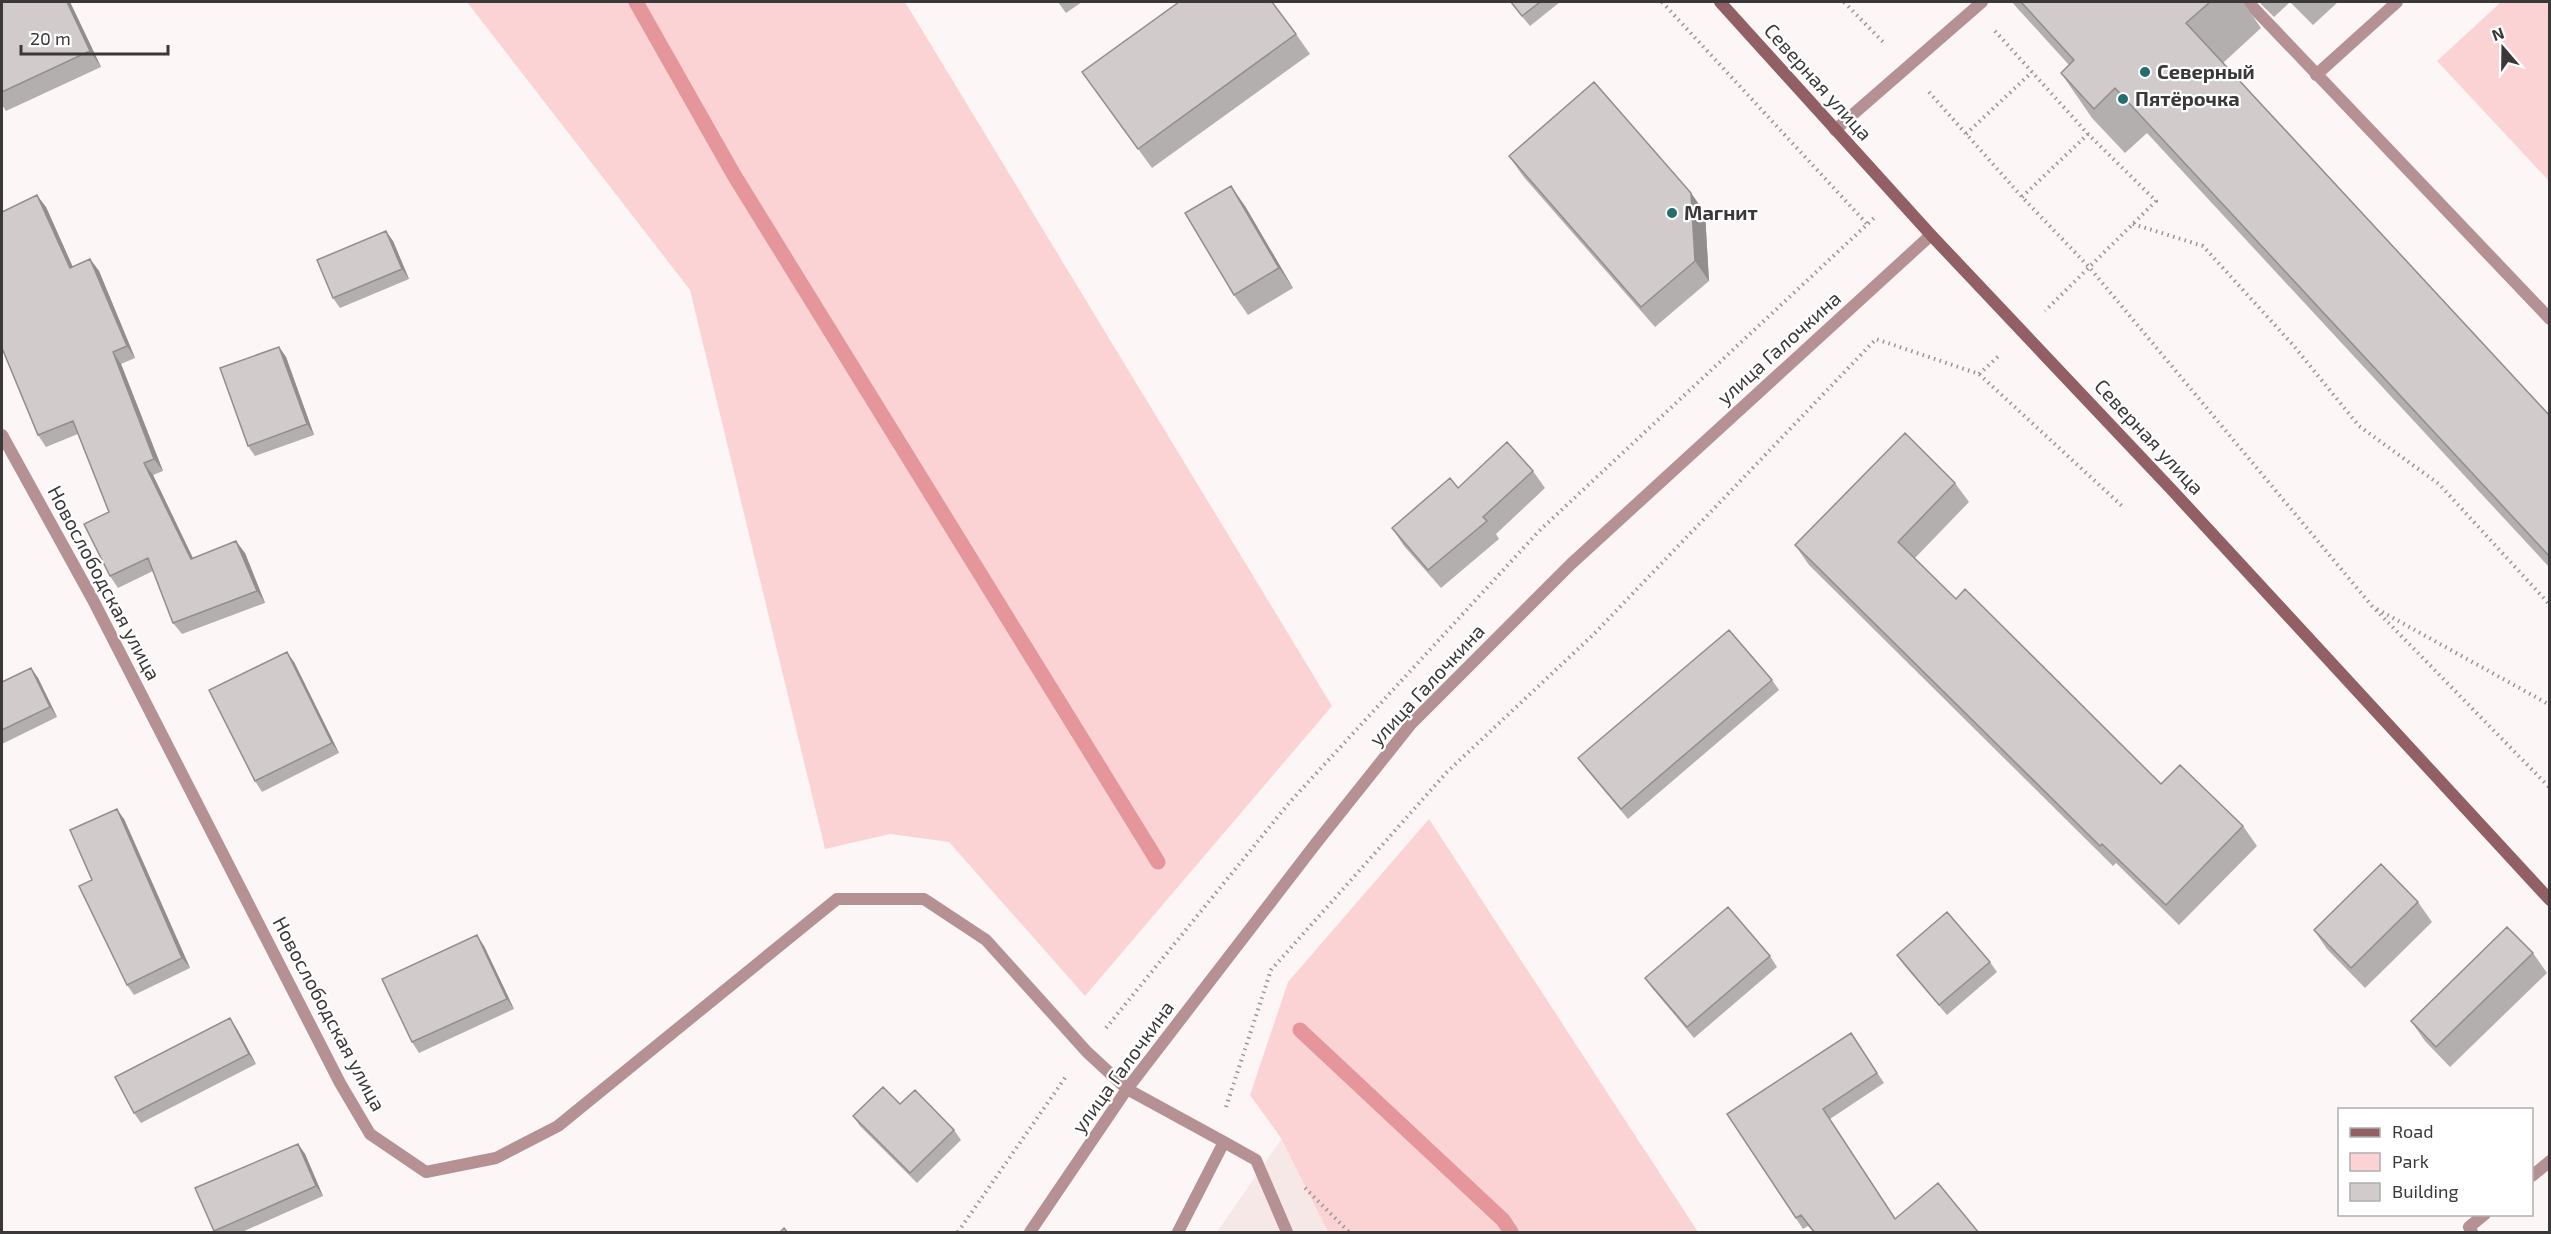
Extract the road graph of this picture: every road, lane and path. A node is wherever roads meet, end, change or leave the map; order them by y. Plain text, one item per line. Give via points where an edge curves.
1 (1662, 2) edge
2 (1720, 2) edge
3 (1844, 2) edge
4 (2248, 2) edge
5 (2397, 2) edge
6 (1979, 5) edge
7 (1907, 67) junction
8 (2031, 72) junction
9 (2316, 75) junction
10 (1835, 130) junction
11 (1966, 134) junction
12 (2088, 134) junction
13 (2022, 197) junction
14 (2133, 224) junction
15 (1868, 225) dead end
16 (1931, 235) junction
17 (2089, 267) junction
18 (2550, 319) edge
19 (2, 435) edge
20 (2121, 506) dead end
21 (2550, 605) edge
22 (2372, 606) junction
23 (2550, 705) edge
24 (2550, 788) edge
25 (2550, 900) edge
26 (1127, 1089) junction
27 (1224, 1142) junction
28 (2550, 1161) edge
29 (2533, 1175) edge
30 (2484, 1216) edge
31 (1030, 1233) edge
32 (1178, 1233) edge
33 (1287, 1233) edge
34 (2472, 1233) edge

1 - 15 path
2 - 10 main road, Северная улица
3 - 7 path
4 - 9 street
5 - 9 street
6 - 7 street
6 - 8 path
7 - 10 street
7 - 11 path
8 - 11 path
8 - 12 path
9 - 18 street
10 - 16 main road, Северная улица
11 - 13 path
12 - 13 path
12 - 14 path via 2157,201
13 - 17 path
14 - 17 path
14 - 21 path via 2203,246 2293,345 2359,426 2439,484
16 - 25 main road, Северная улица via 2179,497
16 - 26 street, улица Галочкина via 1571,564 1411,724
17 - 22 path
19 - 26 street, Новослободская улица via 93,600 340,1083 370,1134 426,1172 496,1158 558,1126 837,899 924,899 986,940 1087,1052
20 - 27 path via 1979,374 1876,339 1594,634 1447,772 1271,970 1226,1108
22 - 23 path
22 - 24 path
26 - 27 street, Новослободская улица
26 - 31 street, улица Галочкина
27 - 32 street
27 - 33 street, Новослободская улица via 1256,1160
28 - 29 street
30 - 34 street via 2469,1227

